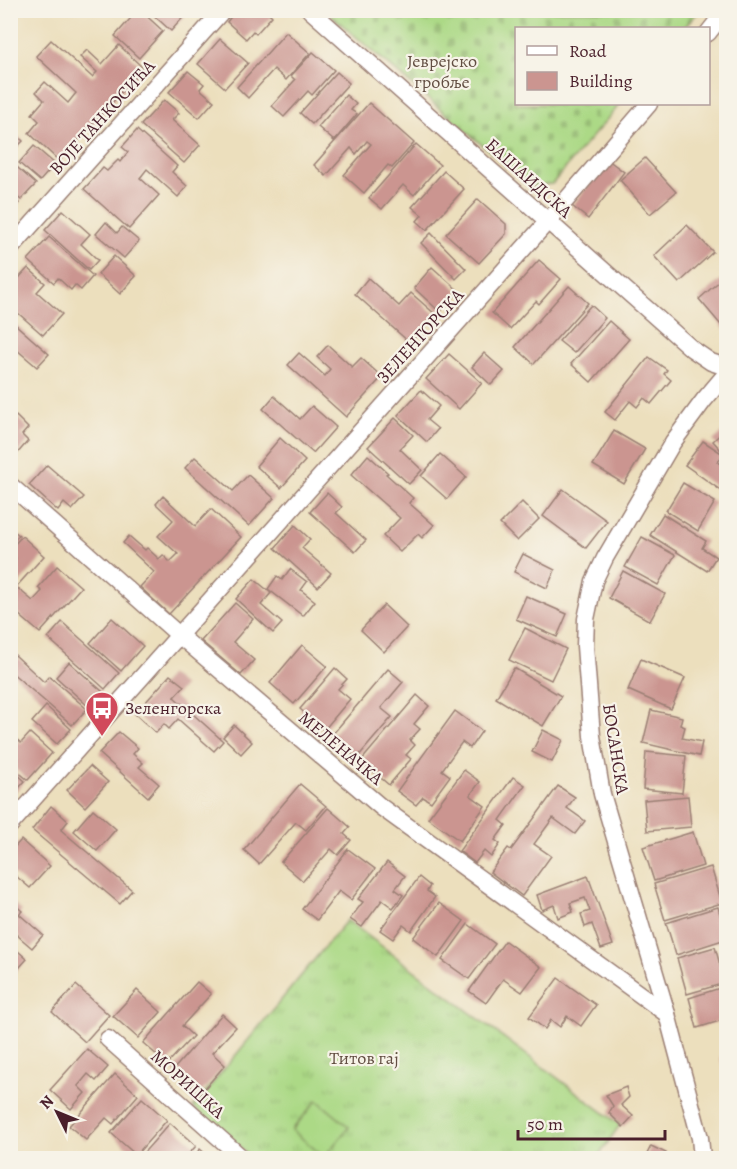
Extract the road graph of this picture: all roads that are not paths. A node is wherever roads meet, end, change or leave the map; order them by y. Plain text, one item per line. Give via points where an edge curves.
1 (223, 10) edge
2 (310, 10) edge
3 (726, 10) edge
4 (710, 30) edge
5 (648, 105) edge
6 (548, 221) junction
7 (10, 249) edge
8 (726, 367) edge
9 (726, 374) edge
10 (10, 485) edge
11 (180, 636) junction
12 (10, 825) edge
13 (667, 1014) junction
14 (108, 1039) dead end
15 (242, 1158) edge
16 (702, 1158) edge

1 - 7 street, ВОЈЕ ТАНКОСИЋА
2 - 6 street, БАШАИДСКА
3 - 4 street
5 - 6 street, ЗЕЛЕНГОРСКА
6 - 8 street, БАШАИДСКА via 692,349
6 - 11 street, ЗЕЛЕНГОРСКА
9 - 13 street, БОСАНСКА via 674,442 604,558 594,581 586,619 587,686 602,794
10 - 11 street, МЕЛЕНАЧКА
11 - 12 street, ЗЕЛЕНГОРСКА
11 - 13 street, МЕЛЕНАЧКА via 381,807
13 - 16 street, БОСАНСКА
14 - 15 street, МОРИШКА

